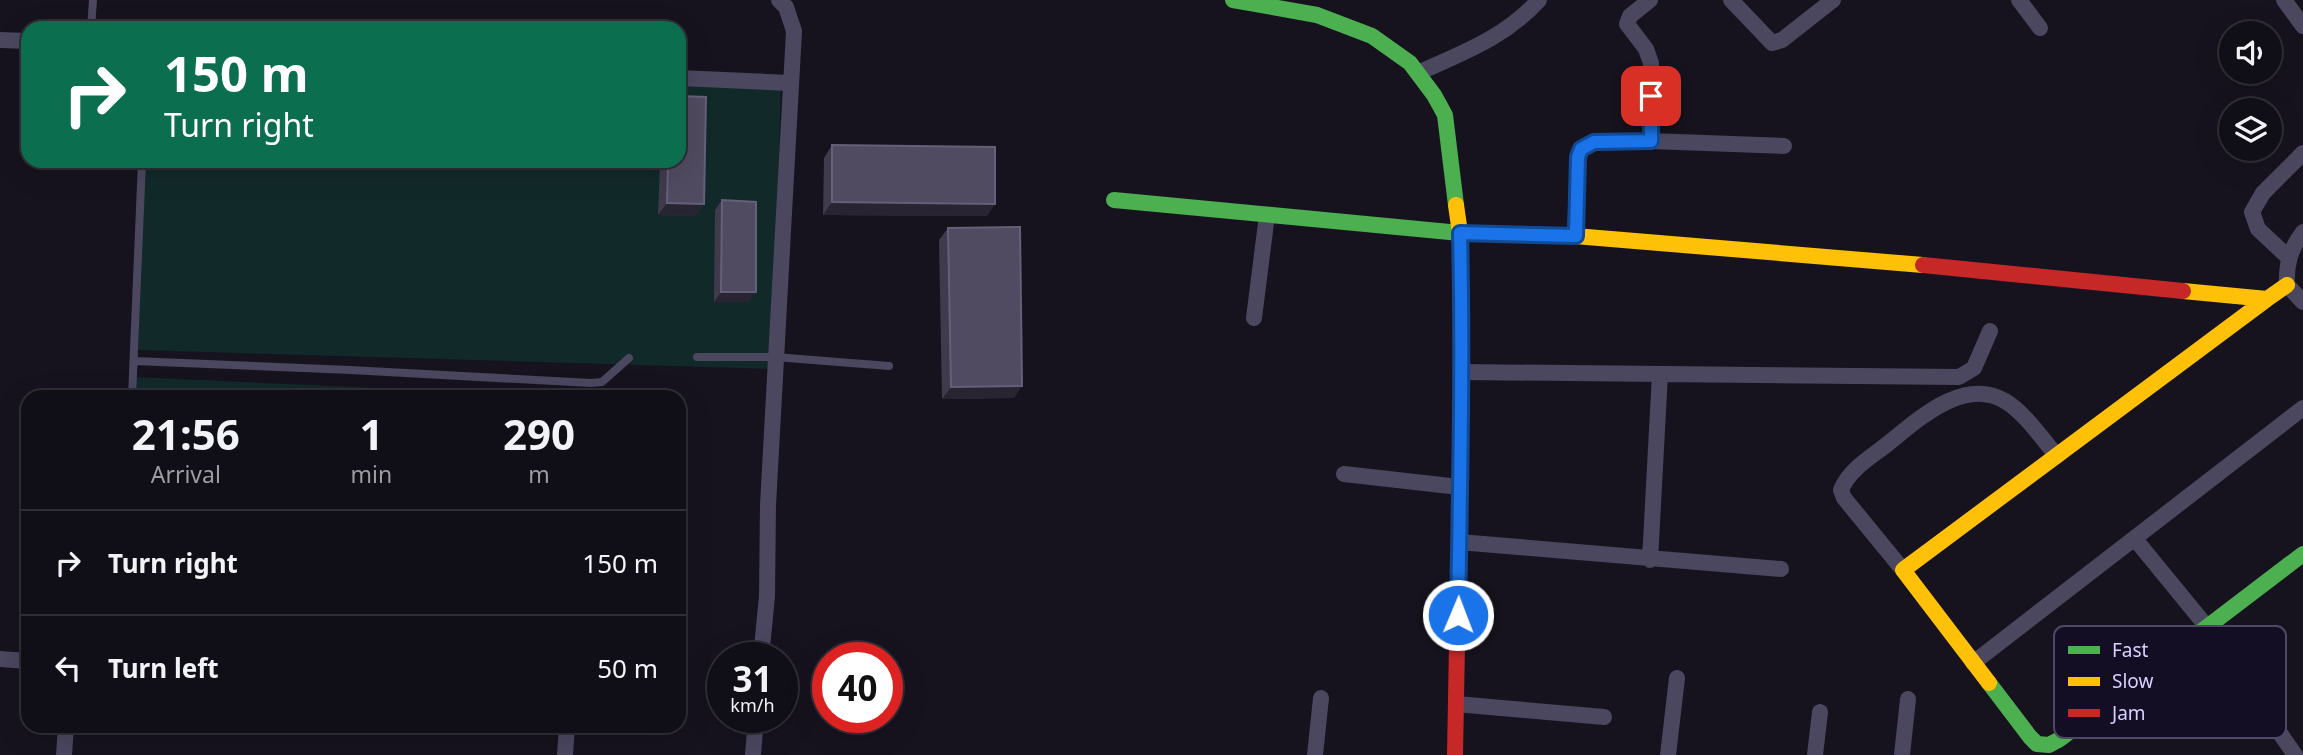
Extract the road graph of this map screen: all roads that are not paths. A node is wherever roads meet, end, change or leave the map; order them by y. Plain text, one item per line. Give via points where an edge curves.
1 (93, 0) edge
2 (779, 0) edge
3 (1233, 0) edge
4 (1539, 0) edge
5 (1650, 0) edge
6 (1731, 0) edge
7 (1833, 0) edge
8 (2019, 0) edge
9 (2284, 0) edge
10 (1319, 7) edge
11 (92, 21) edge
12 (2303, 26) edge
13 (2040, 28) dead end
14 (0, 40) edge
15 (21, 41) edge
16 (1418, 72) junction
17 (686, 78) edge
18 (789, 83) junction
19 (1651, 141) junction
20 (1784, 146) dead end
21 (2303, 153) edge
22 (142, 168) edge
23 (1114, 200) dead end
24 (1267, 215) junction
25 (2303, 232) edge
26 (1460, 233) junction
27 (1576, 236) junction
28 (2289, 258) junction
29 (2287, 285) junction
30 (2267, 299) junction
31 (2303, 302) edge
32 (1254, 318) dead end
33 (1990, 331) dead end
34 (697, 357) dead end
35 (775, 357) junction
36 (629, 358) dead end
37 (134, 361) junction
38 (889, 366) dead end
39 (1462, 372) junction
40 (1660, 374) junction
41 (132, 390) edge
42 (2303, 408) edge
43 (2057, 456) junction
44 (1344, 474) dead end
45 (1458, 487) junction
46 (2135, 539) junction
47 (1459, 542) junction
48 (2303, 554) edge
49 (1650, 560) junction
50 (1781, 569) dead end
51 (1903, 570) junction
52 (2206, 626) edge
53 (2208, 626) edge
54 (763, 642) edge
55 (0, 660) edge
56 (21, 661) edge
57 (1973, 663) junction
58 (1677, 678) dead end
59 (1321, 698) dead end
60 (1908, 699) dead end
61 (1456, 704) junction
62 (1820, 712) dead end
63 (1604, 717) dead end
64 (66, 733) edge
65 (567, 733) edge
66 (755, 733) edge
67 (2061, 738) edge
68 (2283, 738) edge
69 (64, 755) edge
70 (565, 755) edge
71 (753, 755) edge
72 (1315, 755) edge
73 (1455, 755) edge
74 (1668, 755) edge
75 (1815, 755) edge
76 (1902, 755) edge
77 (2295, 755) edge

1 - 11 lane
2 - 18 street via 794,31
3 - 10 street
4 - 16 street via 1519,21 1489,41
5 - 19 street via 1627,24 1651,63
6 - 7 street via 1772,43
8 - 13 street
9 - 12 street
10 - 16 street via 1372,36
14 - 15 street
16 - 26 street via 1445,115
17 - 18 street
18 - 35 street
19 - 20 street
19 - 27 street via 1594,142 1581,149
21 - 28 street via 2263,193 2252,212 2258,229
22 - 37 lane
23 - 24 street
24 - 26 street
24 - 32 street
25 - 28 street
26 - 27 street
26 - 39 street
27 - 30 street
28 - 29 street
29 - 30 street
29 - 31 street
30 - 43 street
33 - 40 street via 1974,368 1958,377
34 - 35 lane
35 - 38 lane
35 - 54 street
36 - 37 lane via 602,382 591,383
37 - 41 lane
39 - 40 street
39 - 45 street
40 - 49 street
42 - 46 street
43 - 51 street
43 - 51 street via 2005,401 1967,395 1927,413 1851,473 1841,490
44 - 45 street
45 - 47 street
46 - 52 street
46 - 57 street
47 - 49 street
47 - 61 street
48 - 53 street
49 - 50 street
51 - 57 street
55 - 56 street
57 - 67 street via 2037,744 2049,745
58 - 74 street
59 - 72 street
60 - 76 street
61 - 63 street
61 - 73 street
62 - 75 street
64 - 69 street
65 - 70 street
66 - 71 street
68 - 77 street

